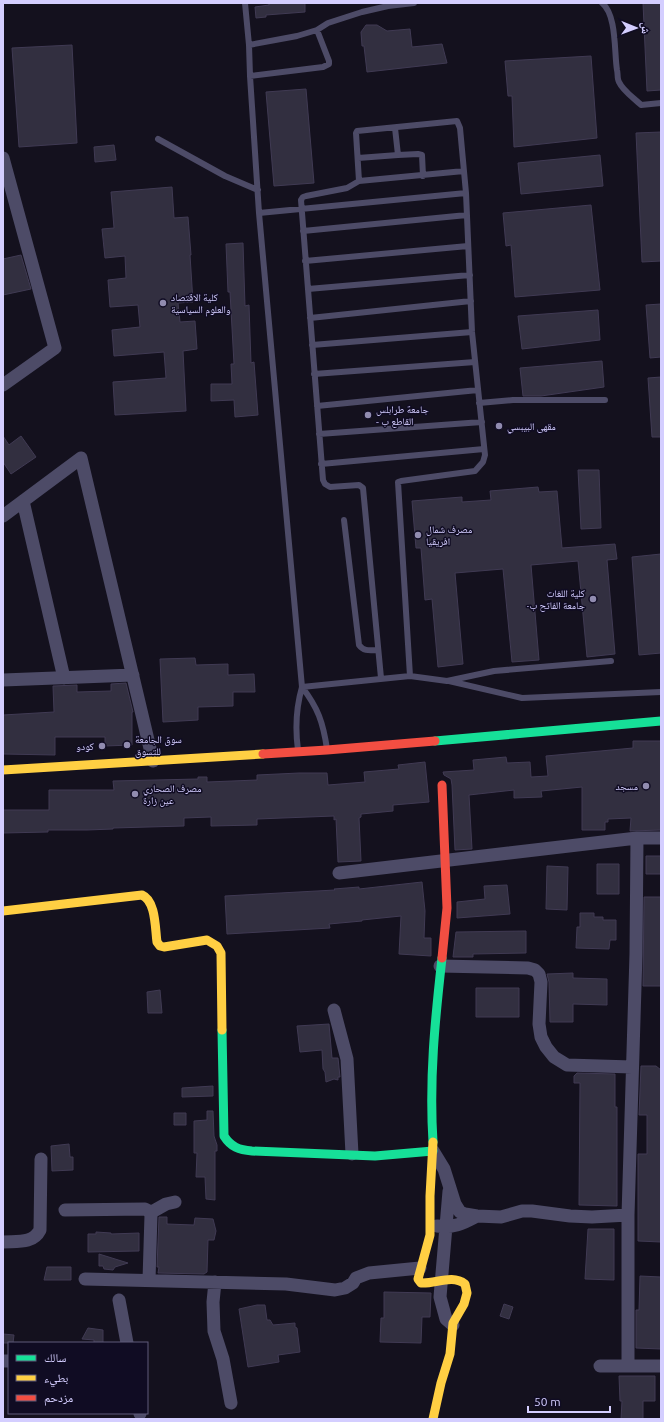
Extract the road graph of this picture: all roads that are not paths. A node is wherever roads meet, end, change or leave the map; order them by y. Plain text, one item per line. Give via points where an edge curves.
1 (245, 3) edge
2 (414, 3) edge
3 (602, 3) edge
4 (317, 30) junction
5 (249, 44) junction
6 (250, 76) junction
7 (661, 104) edge
8 (395, 128) junction
9 (158, 139) dead end
10 (398, 155) junction
11 (3, 158) edge
12 (358, 158) junction
13 (464, 171) junction
14 (424, 176) junction
15 (359, 181) junction
16 (258, 190) junction
17 (466, 193) junction
18 (301, 210) junction
19 (259, 213) junction
20 (467, 215) junction
21 (303, 231) junction
22 (468, 246) junction
23 (305, 261) junction
24 (470, 276) junction
25 (308, 288) junction
26 (471, 300) junction
27 (310, 318) junction
28 (472, 332) junction
29 (312, 345) junction
30 (475, 362) junction
31 (314, 374) junction
32 (3, 385) edge
33 (478, 390) junction
34 (605, 400) dead end
35 (480, 403) junction
36 (317, 406) junction
37 (482, 422) junction
38 (319, 434) junction
39 (484, 449) junction
40 (321, 464) junction
41 (23, 501) junction
42 (3, 516) edge
43 (344, 520) dead end
44 (378, 650) junction
45 (611, 661) dead end
46 (133, 676) junction
47 (410, 676) junction
48 (64, 678) junction
49 (381, 678) junction
50 (3, 680) edge
51 (447, 681) junction
52 (302, 687) junction
53 (661, 692) edge
54 (661, 720) edge
55 (327, 750) junction
56 (298, 752) junction
57 (153, 761) junction
58 (3, 770) edge
59 (442, 785) dead end
60 (637, 838) junction
61 (661, 838) edge
62 (445, 860) junction
63 (339, 873) dead end
64 (3, 910) edge
65 (440, 966) junction
66 (334, 1010) dead end
67 (632, 1067) junction
68 (433, 1151) junction
69 (352, 1154) junction
70 (41, 1159) dead end
71 (450, 1187) junction
72 (175, 1202) dead end
73 (65, 1210) dead end
74 (150, 1213) junction
75 (628, 1215) junction
76 (477, 1216) junction
77 (430, 1226) junction
78 (446, 1227) junction
79 (3, 1242) edge
80 (420, 1268) junction
81 (85, 1279) dead end
82 (149, 1280) junction
83 (442, 1280) junction
84 (215, 1282) junction
85 (119, 1300) dead end
86 (453, 1325) junction
87 (127, 1342) edge
88 (628, 1365) junction
89 (600, 1366) dead end
90 (661, 1366) edge
91 (231, 1403) dead end
92 (433, 1419) edge

1 - 5 lane
2 - 4 lane via 362,12 328,23
3 - 7 lane via 606,6 612,22 619,82 641,105
4 - 5 lane
4 - 6 lane via 329,64 323,67
5 - 6 lane
6 - 16 lane
8 - 10 lane
8 - 12 lane via 357,131
8 - 13 lane via 457,122 460,128
9 - 16 lane via 225,176
10 - 12 lane
10 - 14 lane via 422,156
11 - 32 street via 55,348
12 - 15 lane
13 - 14 lane
13 - 17 lane
14 - 15 lane
15 - 18 lane via 347,188 303,197
16 - 19 lane
17 - 18 lane
17 - 20 lane
18 - 19 lane
18 - 21 lane
19 - 52 lane
20 - 21 lane
20 - 22 lane
21 - 23 lane
22 - 23 lane
22 - 24 lane
23 - 25 lane
24 - 25 lane
24 - 26 lane
25 - 27 lane
26 - 27 lane
26 - 28 lane
27 - 29 lane
28 - 29 lane
28 - 30 lane
29 - 31 lane
30 - 31 lane
30 - 33 lane
31 - 36 lane
33 - 35 lane
33 - 36 lane
34 - 35 lane via 513,400
35 - 37 lane
36 - 38 lane
37 - 38 lane
37 - 39 lane
38 - 40 lane
39 - 40 lane
39 - 47 lane via 483,462 475,472 398,482
40 - 44 lane via 323,480 330,487 359,485 363,488
41 - 42 street
41 - 46 street via 81,458
41 - 48 street
43 - 44 lane via 359,646 366,650
44 - 49 lane
45 - 51 lane via 494,671
46 - 48 street
46 - 57 street
47 - 49 lane
47 - 51 lane
48 - 50 street
49 - 52 lane
51 - 53 lane via 522,698
52 - 55 lane via 319,714
52 - 56 lane via 295,734
54 - 55 street
55 - 56 street
56 - 57 street
57 - 58 street
59 - 62 street
60 - 61 street
60 - 62 street
60 - 67 street
62 - 63 street
62 - 65 street via 447,908
64 - 69 street via 142,895 147,897 152,904 157,942 160,946 207,940 217,946 221,953 224,1136 228,1143 233,1148 241,1150
65 - 67 street via 535,970 541,982 538,1024 541,1037 554,1057 567,1065
65 - 68 street via 431,1079
66 - 69 street via 347,1058
67 - 75 street
68 - 69 street via 375,1156
68 - 71 street via 444,1169
68 - 77 street
70 - 79 street via 40,1230 30,1240
71 - 76 street via 460,1212
71 - 78 street
72 - 74 street
73 - 74 street via 144,1209
74 - 82 street
75 - 76 street via 592,1217 522,1211 502,1216
75 - 88 street
76 - 78 street via 462,1224
77 - 78 street
77 - 80 street via 428,1244
78 - 83 street
80 - 83 street via 418,1279 421,1283 431,1284
80 - 84 street via 369,1273 356,1278 353,1283 341,1289
81 - 82 street
82 - 84 street
83 - 86 street via 441,1302 446,1319
83 - 86 street via 459,1280 467,1288 465,1301
84 - 91 street via 214,1331 223,1359
85 - 87 street
86 - 92 street via 450,1353
88 - 89 street
88 - 90 street

